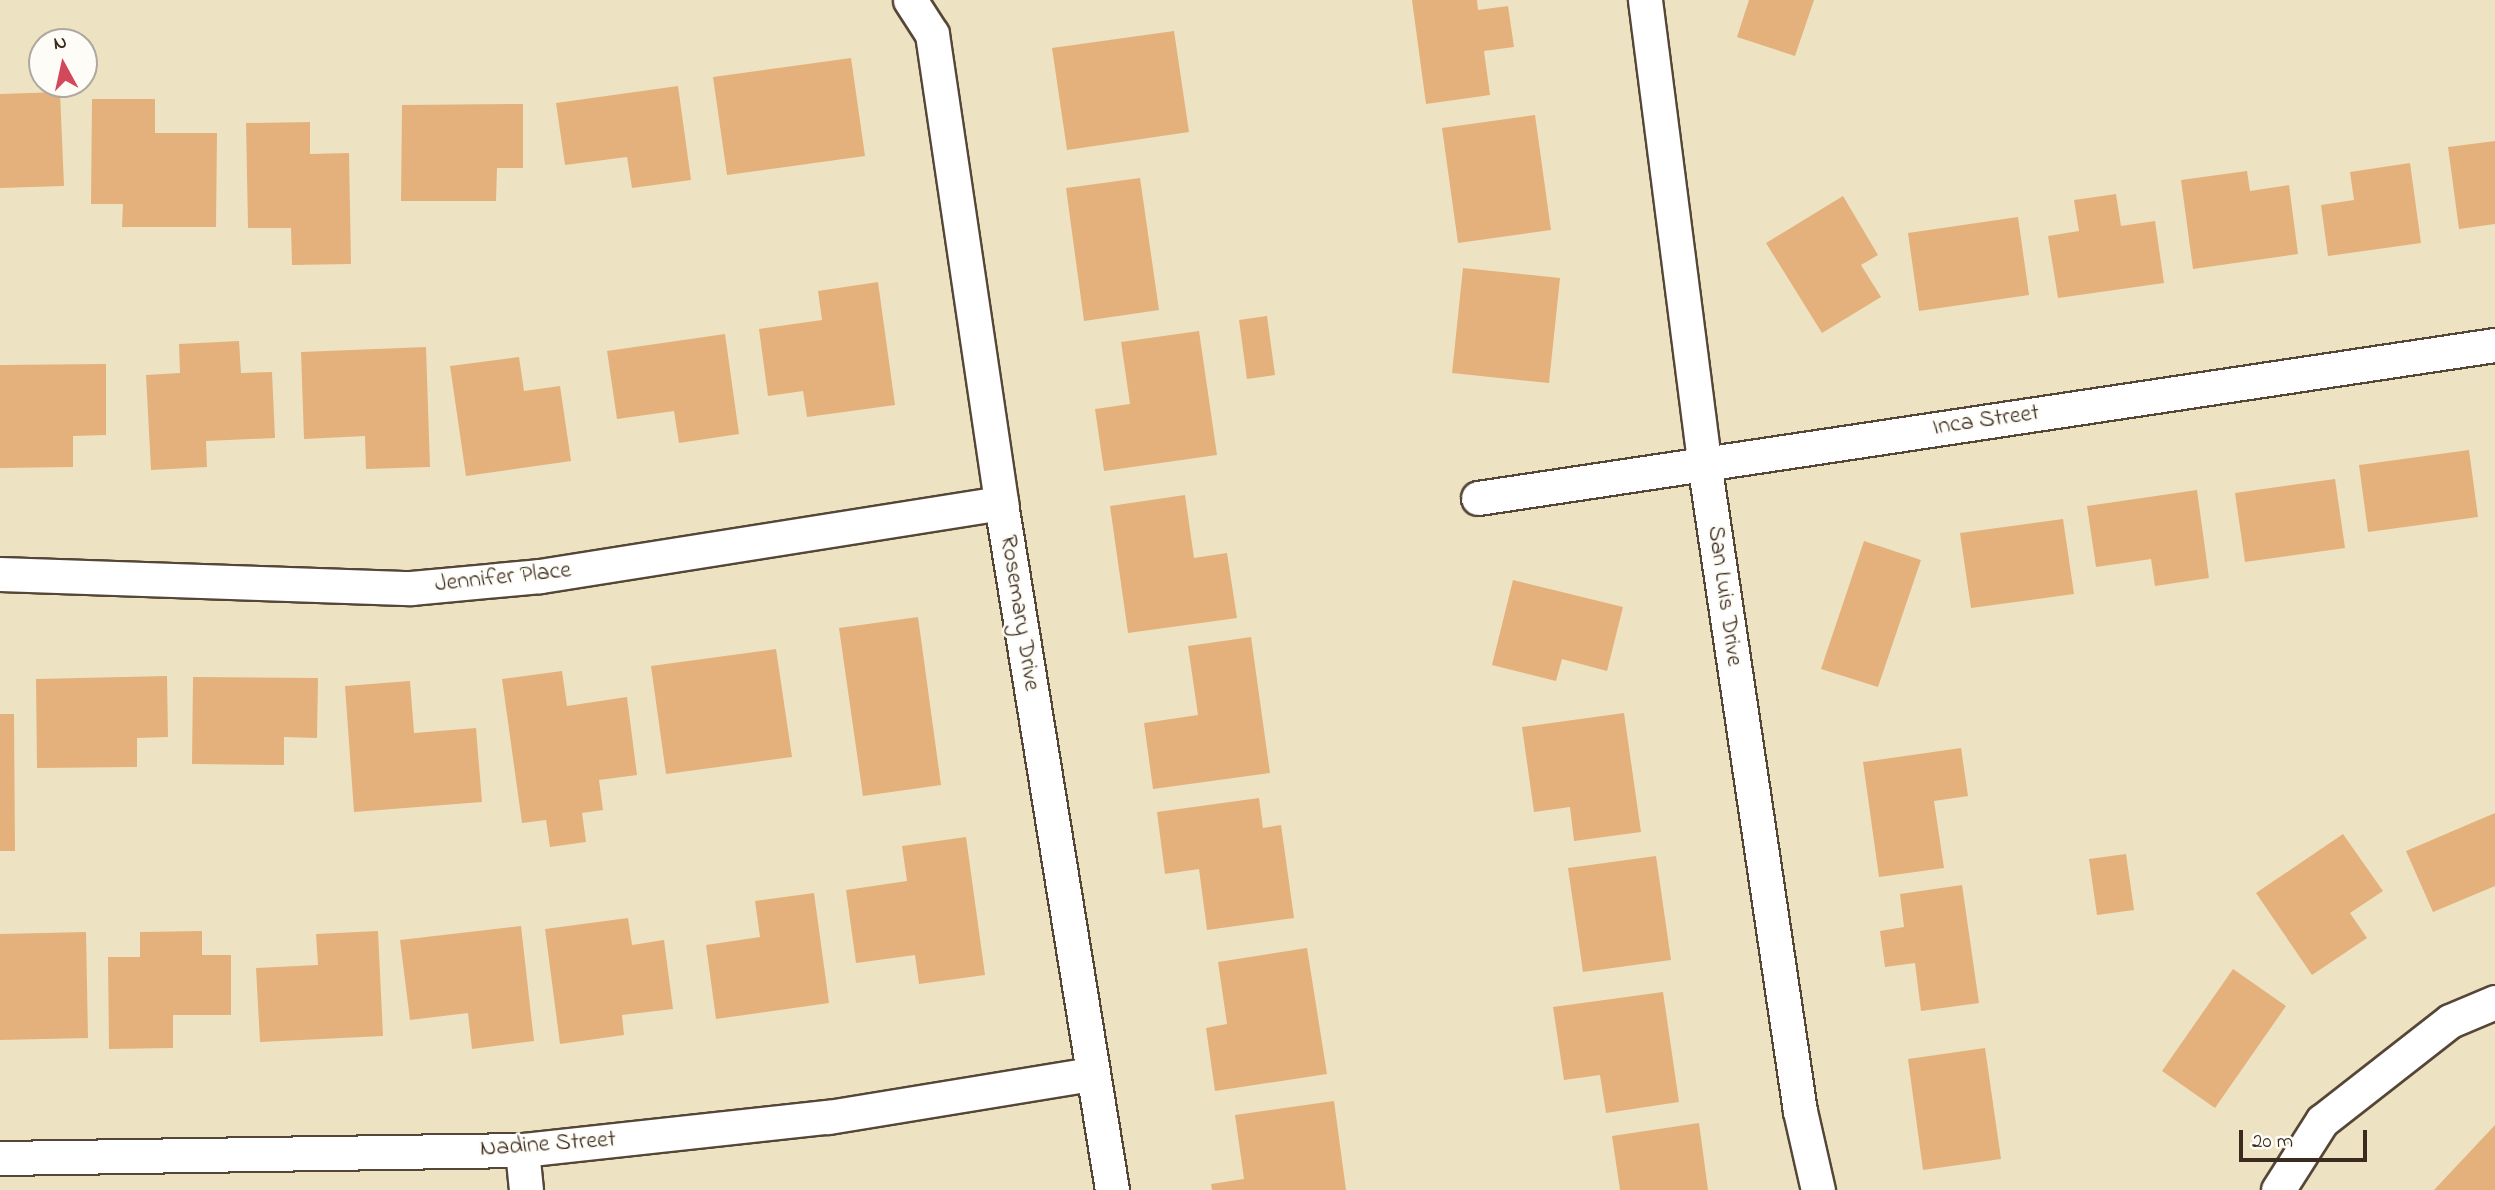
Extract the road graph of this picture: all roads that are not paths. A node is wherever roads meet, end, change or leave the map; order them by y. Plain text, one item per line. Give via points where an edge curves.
1 (909, 0) edge
2 (1645, 0) edge
3 (2495, 345) edge
4 (1704, 462) junction
5 (1478, 498) dead end
6 (1001, 503) junction
7 (0, 574) edge
8 (2495, 1002) edge
9 (1092, 1074) junction
10 (522, 1150) junction
11 (0, 1158) edge
12 (526, 1190) edge
13 (1112, 1190) edge
14 (1818, 1190) edge
15 (2278, 1190) edge

1 - 6 street, Rosemary Drive via 932,34
2 - 4 street, San Luis Drive
3 - 4 street, Inca Street
4 - 5 street, Inca Street
4 - 14 street, San Luis Drive via 1800,1111
6 - 7 street, Jennifer Place via 540,576 411,588
6 - 9 street, Rosemary Drive
8 - 15 street via 2450,1021 2322,1121
9 - 10 street, Nadine Street via 828,1116
9 - 13 street, Rosemary Drive
10 - 11 street, Nadine Street
10 - 12 street

